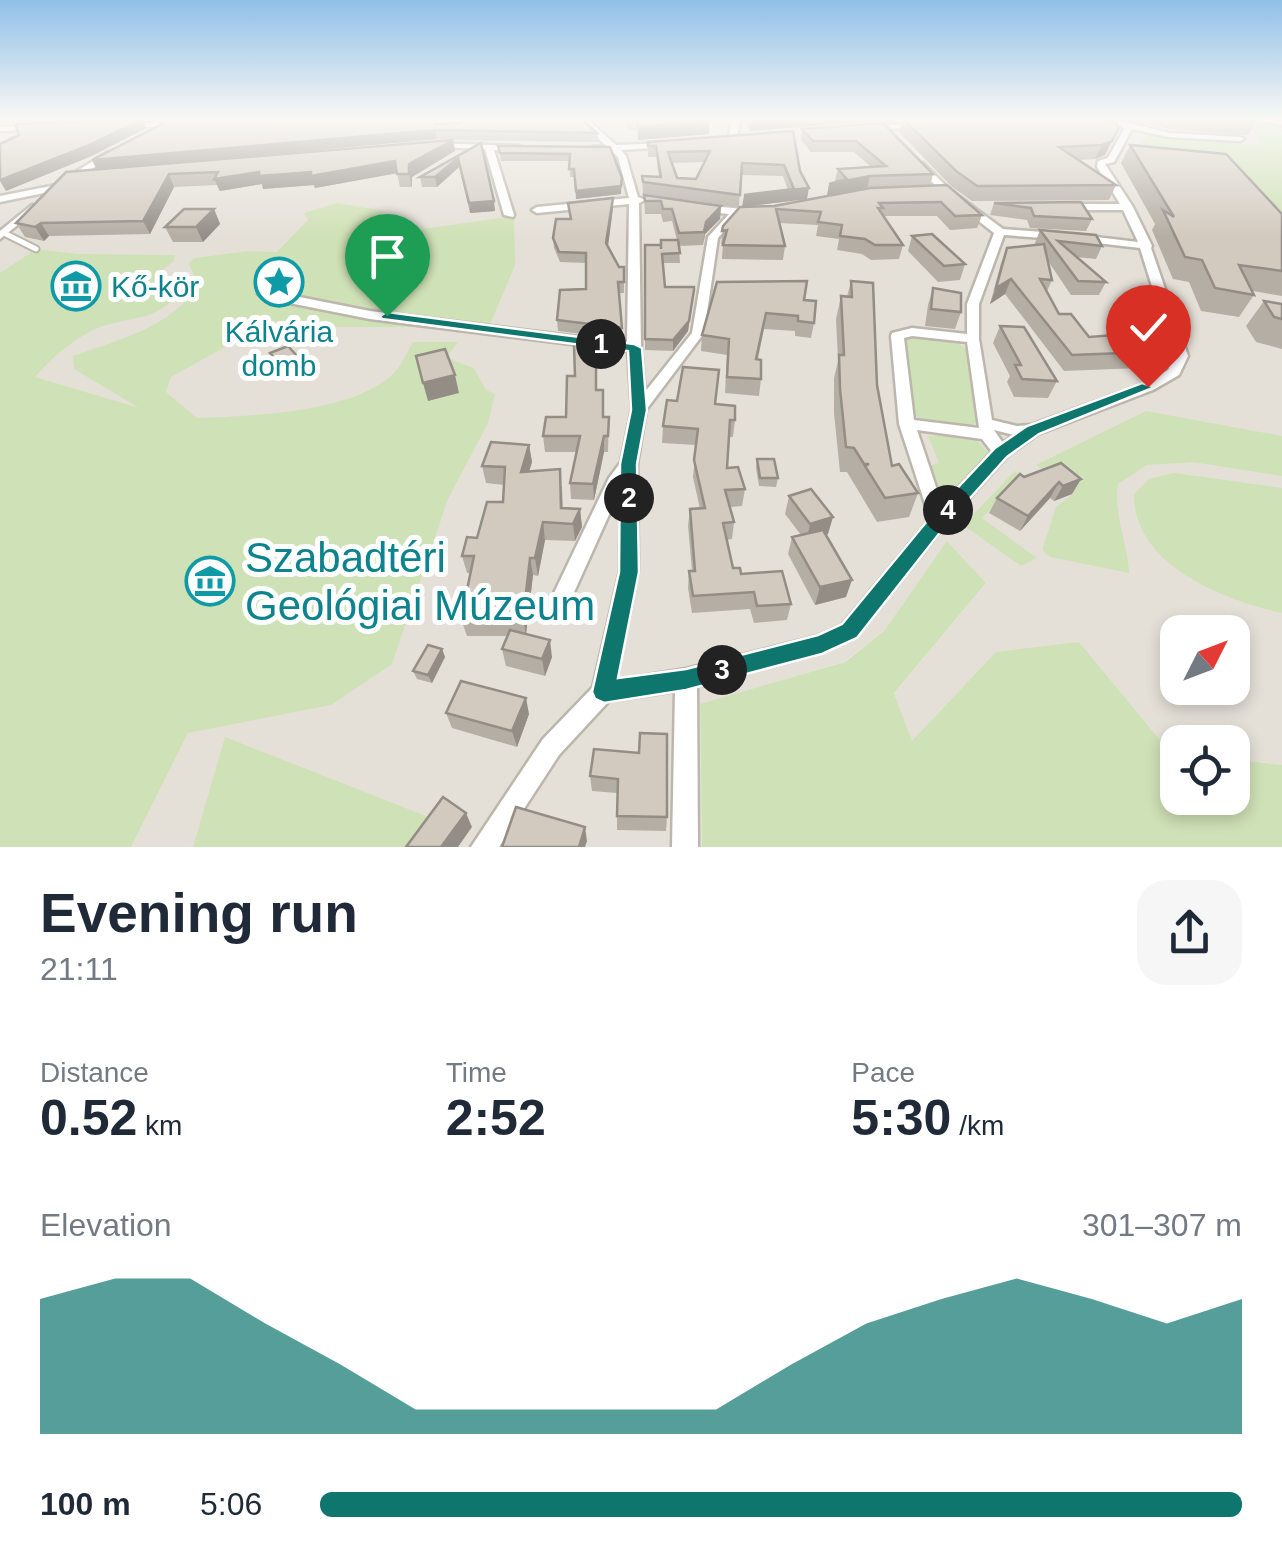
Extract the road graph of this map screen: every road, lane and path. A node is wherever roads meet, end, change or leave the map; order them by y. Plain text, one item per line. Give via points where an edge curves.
1 (105, 159) edge
2 (492, 159) edge
3 (623, 159) edge
4 (914, 159) edge
5 (1111, 159) edge
6 (87, 181) edge
7 (62, 184) junction
8 (946, 191) junction
9 (926, 192) edge
10 (0, 198) edge
11 (634, 200) junction
12 (655, 202) edge
13 (686, 205) edge
14 (1044, 206) edge
15 (1128, 207) junction
16 (966, 208) junction
17 (986, 208) dead end
18 (537, 210) dead end
19 (770, 213) edge
20 (734, 214) junction
21 (508, 215) dead end
22 (1000, 232) junction
23 (2, 235) edge
24 (1147, 246) junction
25 (36, 249) dead end
26 (264, 294) dead end
27 (973, 340) junction
28 (634, 348) junction
29 (639, 410) junction
30 (907, 424) junction
31 (986, 428) junction
32 (1033, 430) junction
33 (1001, 452) junction
34 (629, 464) junction
35 (939, 520) junction
36 (564, 593) dead end
37 (686, 680) junction
38 (604, 692) junction
39 (484, 847) edge
40 (686, 847) edge

1 - 7 street
2 - 21 street
3 - 11 street
4 - 8 street
5 - 15 street via 1101,167
6 - 7 street
7 - 10 street
7 - 23 street
8 - 9 street
8 - 16 street
11 - 12 street
11 - 18 street
11 - 28 street
13 - 20 street
14 - 15 street
15 - 24 street
16 - 17 street
16 - 22 street
19 - 20 street
20 - 29 street via 714,237 698,333
22 - 24 street
22 - 27 street via 973,304
23 - 25 lane
24 - 32 street via 1180,364 1148,387
26 - 28 street
27 - 30 street via 897,336
27 - 31 street
28 - 29 street
29 - 34 street
30 - 31 street
30 - 35 street
31 - 32 street
31 - 33 street
32 - 33 street
33 - 35 street
34 - 36 street via 616,478
34 - 38 street via 629,572
35 - 37 street via 849,631
37 - 38 street
37 - 40 street
38 - 39 street via 552,747

